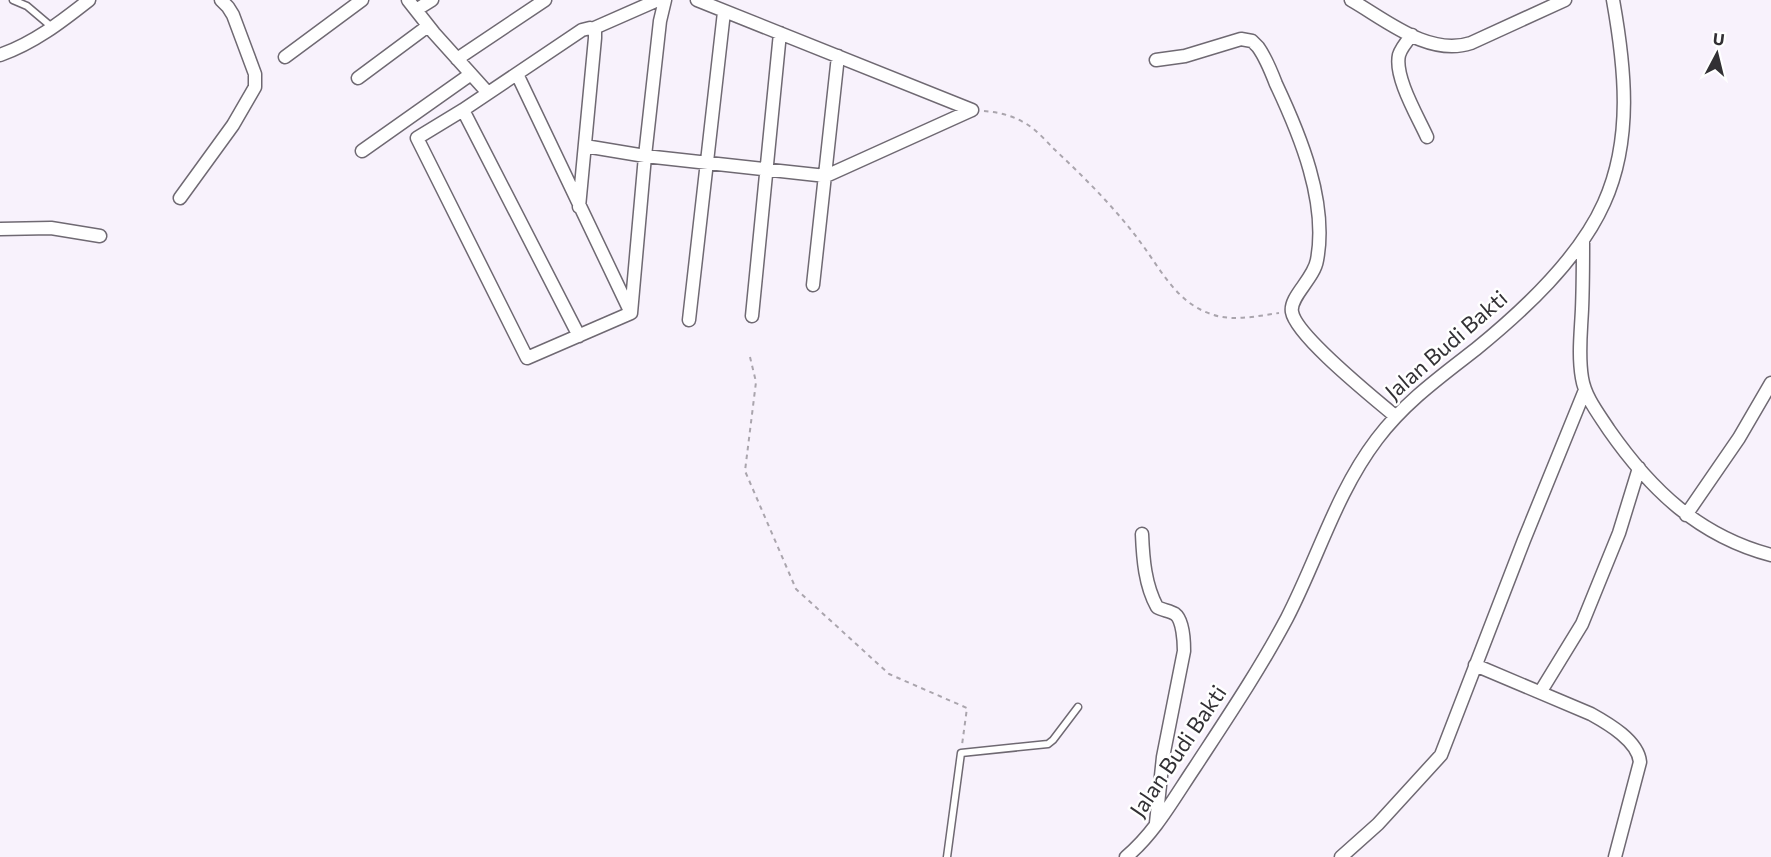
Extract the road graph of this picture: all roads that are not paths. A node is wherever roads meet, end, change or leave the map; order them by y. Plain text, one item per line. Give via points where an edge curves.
1 (14, 0) edge
2 (89, 0) edge
3 (221, 0) edge
4 (362, 0) edge
5 (432, 0) edge
6 (545, 0) edge
7 (658, 0) edge
8 (664, 0) edge
9 (697, 0) edge
10 (1351, 0) edge
11 (1565, 0) edge
12 (1613, 0) edge
13 (412, 5) edge
14 (723, 12) junction
15 (428, 26) junction
16 (54, 28) junction
17 (592, 29) junction
18 (780, 33) junction
19 (1412, 35) junction
20 (0, 55) edge
21 (838, 56) junction
22 (285, 57) dead end
23 (458, 59) junction
24 (1156, 60) dead end
25 (471, 74) junction
26 (517, 74) junction
27 (358, 78) dead end
28 (488, 93) junction
29 (463, 110) junction
30 (1427, 137) dead end
31 (585, 146) junction
32 (362, 150) dead end
33 (645, 156) junction
34 (706, 163) junction
35 (766, 170) junction
36 (826, 176) junction
37 (180, 198) dead end
38 (579, 207) junction
39 (0, 229) edge
40 (100, 237) dead end
41 (1582, 241) junction
42 (813, 285) dead end
43 (631, 313) junction
44 (752, 316) dead end
45 (690, 320) dead end
46 (579, 336) junction
47 (1771, 383) edge
48 (1585, 390) junction
49 (1395, 416) junction
50 (1639, 468) junction
51 (1686, 515) junction
52 (1142, 534) dead end
53 (1771, 555) edge
54 (1476, 665) junction
55 (1541, 691) junction
56 (1078, 707) dead end
57 (1156, 825) junction
58 (947, 857) edge
59 (1126, 857) edge
60 (1341, 857) edge
61 (1615, 857) edge

1 - 16 lane
2 - 16 street
3 - 37 street via 232,15 255,74 255,87 233,125
4 - 22 street
5 - 13 street
6 - 23 street
7 - 17 street
8 - 33 street
9 - 14 street
10 - 19 street
11 - 19 street via 1461,46 1438,46
12 - 41 street, Jalan Budi Bakti via 1624,74 1619,163 1593,225
13 - 15 street
14 - 18 street
14 - 34 street
15 - 23 street
15 - 27 street
16 - 20 street
17 - 26 street via 582,30
17 - 31 street via 595,38
18 - 21 street
18 - 35 street
19 - 30 street via 1400,52 1398,64
21 - 36 street
21 - 36 street via 972,110
23 - 25 street
24 - 49 street via 1185,56 1241,39 1252,41 1262,52 1300,138 1317,205 1316,265 1294,299 1292,311 1300,327 1326,356
25 - 28 street
25 - 32 street
26 - 28 street
26 - 38 street
28 - 29 street
29 - 46 street
29 - 46 street via 417,138 527,358
31 - 33 street
31 - 38 street
33 - 34 street
33 - 43 street
34 - 35 street
34 - 45 street
35 - 36 street
35 - 44 street
36 - 42 street
38 - 43 street
39 - 40 street via 51,228
41 - 48 street via 1580,360
41 - 49 street, Jalan Budi Bakti via 1513,318
43 - 46 street
47 - 51 street
48 - 50 street
48 - 54 street
49 - 57 street, Jalan Budi Bakti via 1359,464 1287,617 1229,716
50 - 51 street
50 - 55 street via 1586,615
51 - 53 street via 1722,538
52 - 57 street via 1151,596 1157,607 1178,617 1184,641 1163,757
54 - 55 street
54 - 60 street via 1441,755 1378,824
55 - 61 street via 1607,723 1640,755
56 - 58 lane via 1048,744 961,753
57 - 59 street, Jalan Budi Bakti

